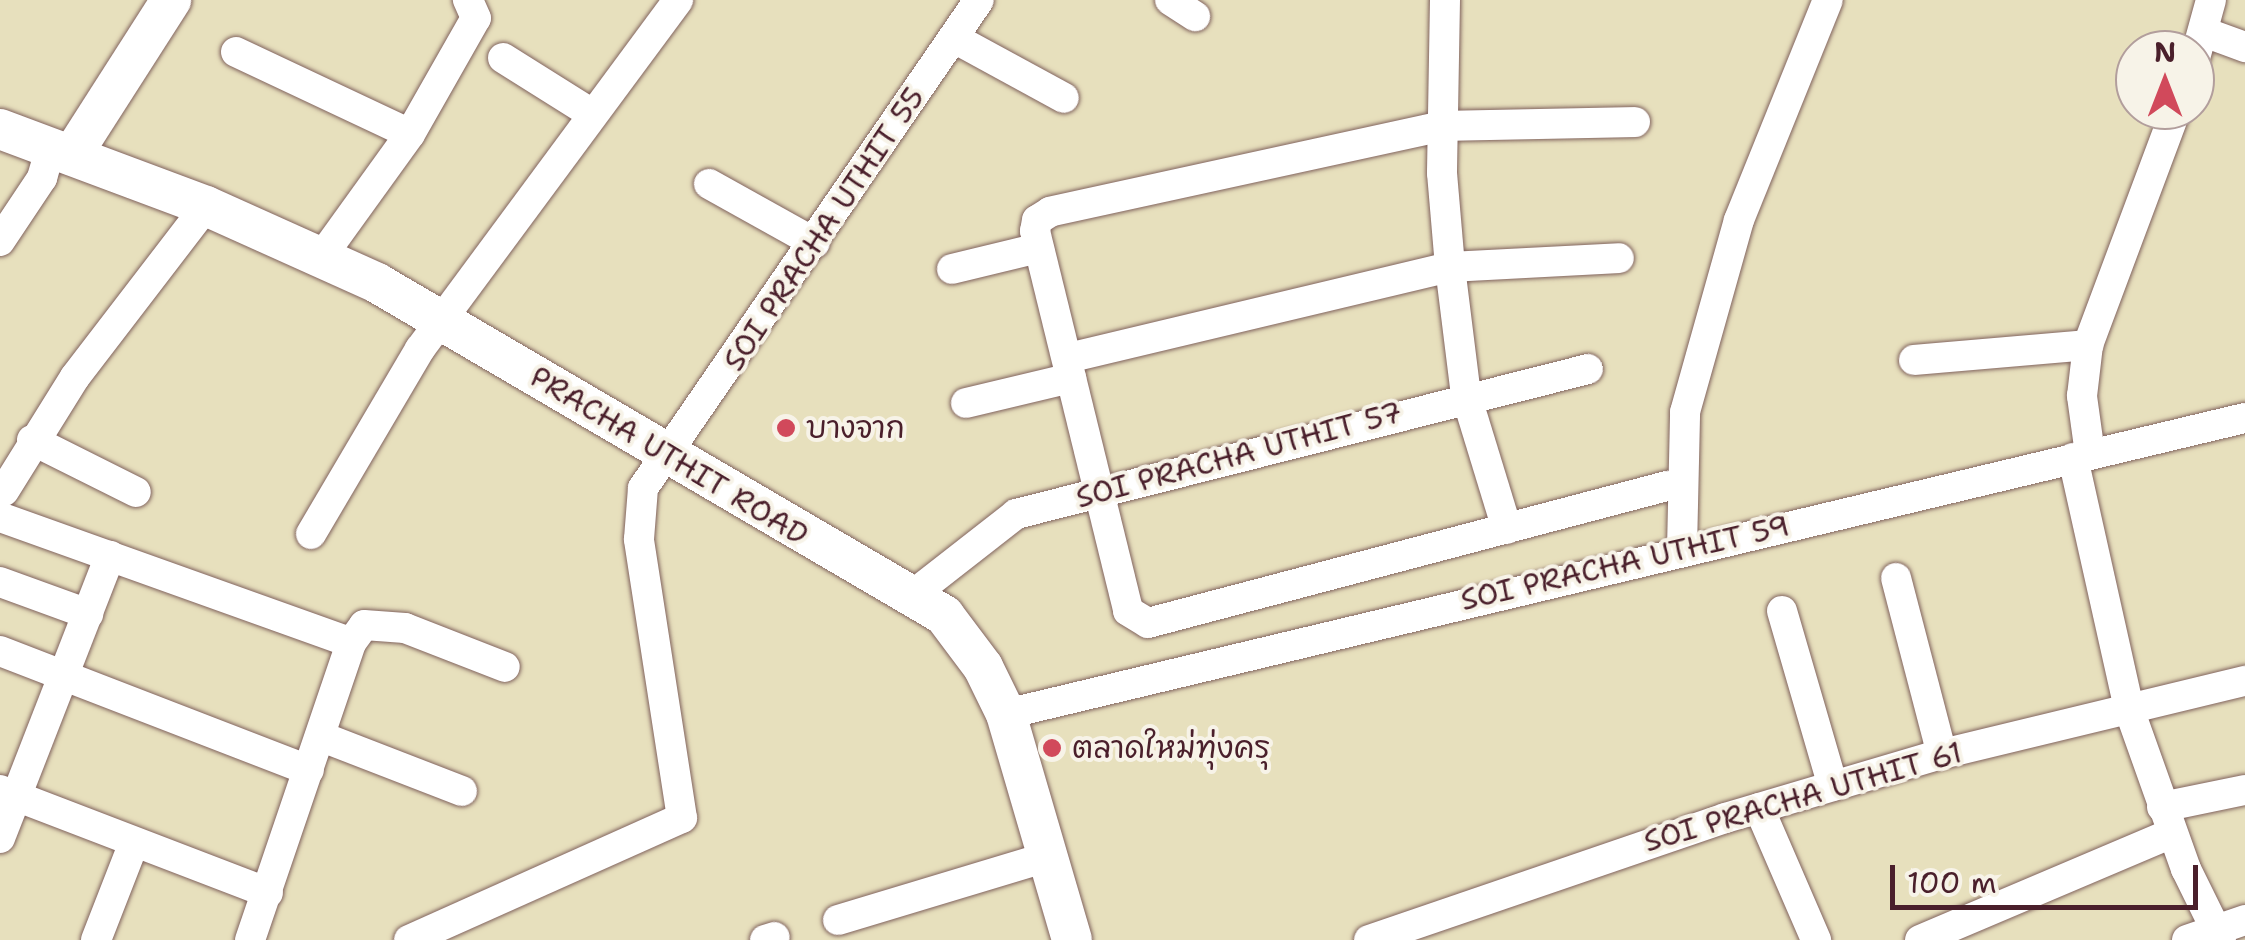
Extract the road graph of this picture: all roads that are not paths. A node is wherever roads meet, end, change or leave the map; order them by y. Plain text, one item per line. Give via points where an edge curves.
1 (143, 0) edge
2 (171, 0) edge
3 (468, 0) edge
4 (678, 0) edge
5 (980, 0) edge
6 (1445, 0) edge
7 (1828, 0) edge
8 (2211, 0) edge
9 (2204, 30) edge
10 (954, 38) junction
11 (2215, 46) edge
12 (2245, 47) edge
13 (236, 52) dead end
14 (503, 58) dead end
15 (1064, 98) dead end
16 (589, 112) junction
17 (1635, 122) dead end
18 (1443, 126) junction
19 (0, 128) edge
20 (2169, 130) edge
21 (410, 134) junction
22 (55, 160) junction
23 (709, 184) dead end
24 (206, 206) junction
25 (0, 241) edge
26 (815, 243) junction
27 (1039, 248) junction
28 (322, 256) junction
29 (1619, 258) dead end
30 (1450, 267) junction
31 (952, 269) dead end
32 (442, 322) junction
33 (2088, 346) junction
34 (1914, 360) dead end
35 (1070, 368) junction
36 (1588, 369) dead end
37 (1466, 395) junction
38 (966, 403) dead end
39 (2243, 411) edge
40 (32, 440) junction
41 (2082, 456) junction
42 (669, 458) junction
43 (1667, 486) dead end
44 (1100, 491) junction
45 (136, 492) dead end
46 (2, 504) edge
47 (1506, 529) junction
48 (311, 534) dead end
49 (1682, 548) junction
50 (110, 556) junction
51 (1896, 578) dead end
52 (0, 582) edge
53 (914, 594) junction
54 (1782, 612) dead end
55 (88, 614) junction
56 (351, 643) junction
57 (0, 651) edge
58 (505, 667) dead end
59 (62, 674) junction
60 (2245, 681) edge
61 (2129, 709) junction
62 (1006, 714) junction
63 (322, 738) junction
64 (1942, 754) junction
65 (310, 770) junction
66 (1833, 786) junction
67 (2245, 790) edge
68 (462, 791) dead end
69 (8, 794) edge
70 (1759, 808) junction
71 (2167, 820) junction
72 (0, 838) edge
73 (133, 846) junction
74 (1050, 856) junction
75 (268, 893) junction
76 (838, 920) dead end
77 (2245, 920) edge
78 (2218, 934) edge
79 (96, 940) edge
80 (250, 940) edge
81 (409, 940) edge
82 (1072, 940) edge
83 (1369, 940) edge
84 (1816, 940) edge
85 (1920, 940) edge
86 (2187, 940) edge

1 - 22 main road
2 - 22 main road
3 - 21 street via 476,18
4 - 16 street
5 - 10 street, SOI PRACHA UTHIT 55
6 - 18 street
7 - 49 street via 1739,220 1690,395
8 - 9 street
10 - 15 street
10 - 26 street, SOI PRACHA UTHIT 55
11 - 12 street
13 - 21 street
14 - 16 street
16 - 32 street
17 - 18 street
18 - 27 street via 1050,212 1037,220
18 - 30 street
19 - 22 main road, PRACHA UTHIT ROAD
20 - 33 street
21 - 28 street
22 - 24 main road, PRACHA UTHIT ROAD
22 - 25 street
23 - 26 street
24 - 28 main road, PRACHA UTHIT ROAD
24 - 40 street
26 - 42 street, SOI PRACHA UTHIT 55
27 - 31 street
27 - 35 street
28 - 32 main road, PRACHA UTHIT ROAD
29 - 30 street
30 - 35 street
30 - 37 street
32 - 42 main road, PRACHA UTHIT ROAD
32 - 48 street
33 - 34 street
33 - 41 street
35 - 38 street
35 - 44 street
36 - 37 street, SOI PRACHA UTHIT 57
37 - 44 street, SOI PRACHA UTHIT 57
37 - 47 street
39 - 41 street, SOI PRACHA UTHIT 59
40 - 45 street
40 - 46 street
41 - 49 street, SOI PRACHA UTHIT 59
41 - 61 street
42 - 53 main road, PRACHA UTHIT ROAD
42 - 81 street, SOI PRACHA UTHIT 55 via 642,488 638,539 683,790 682,818
43 - 47 street
44 - 47 street via 1128,612 1148,623
44 - 53 street, SOI PRACHA UTHIT 57 via 1005,518
46 - 50 street
49 - 62 street, SOI PRACHA UTHIT 59
50 - 55 street
50 - 56 street
51 - 64 street
52 - 55 street
53 - 62 main road, PRACHA UTHIT ROAD via 964,636
54 - 66 street
55 - 59 street
56 - 58 street via 364,625 381,622
56 - 63 street
57 - 59 street
59 - 65 street
59 - 69 street
60 - 61 street, SOI PRACHA UTHIT 61
61 - 64 street, SOI PRACHA UTHIT 61
61 - 71 street
62 - 74 main road, PRACHA UTHIT ROAD
63 - 65 street
63 - 68 street
64 - 66 street, SOI PRACHA UTHIT 61
65 - 75 street
66 - 70 street, SOI PRACHA UTHIT 61
67 - 71 street
69 - 72 street
69 - 73 street
70 - 83 street, SOI PRACHA UTHIT 61 via 1481,896
70 - 84 street
71 - 78 street
71 - 85 street
73 - 75 street
73 - 79 street
74 - 76 street
74 - 82 main road, PRACHA UTHIT ROAD
75 - 80 street
77 - 78 street
78 - 86 street

